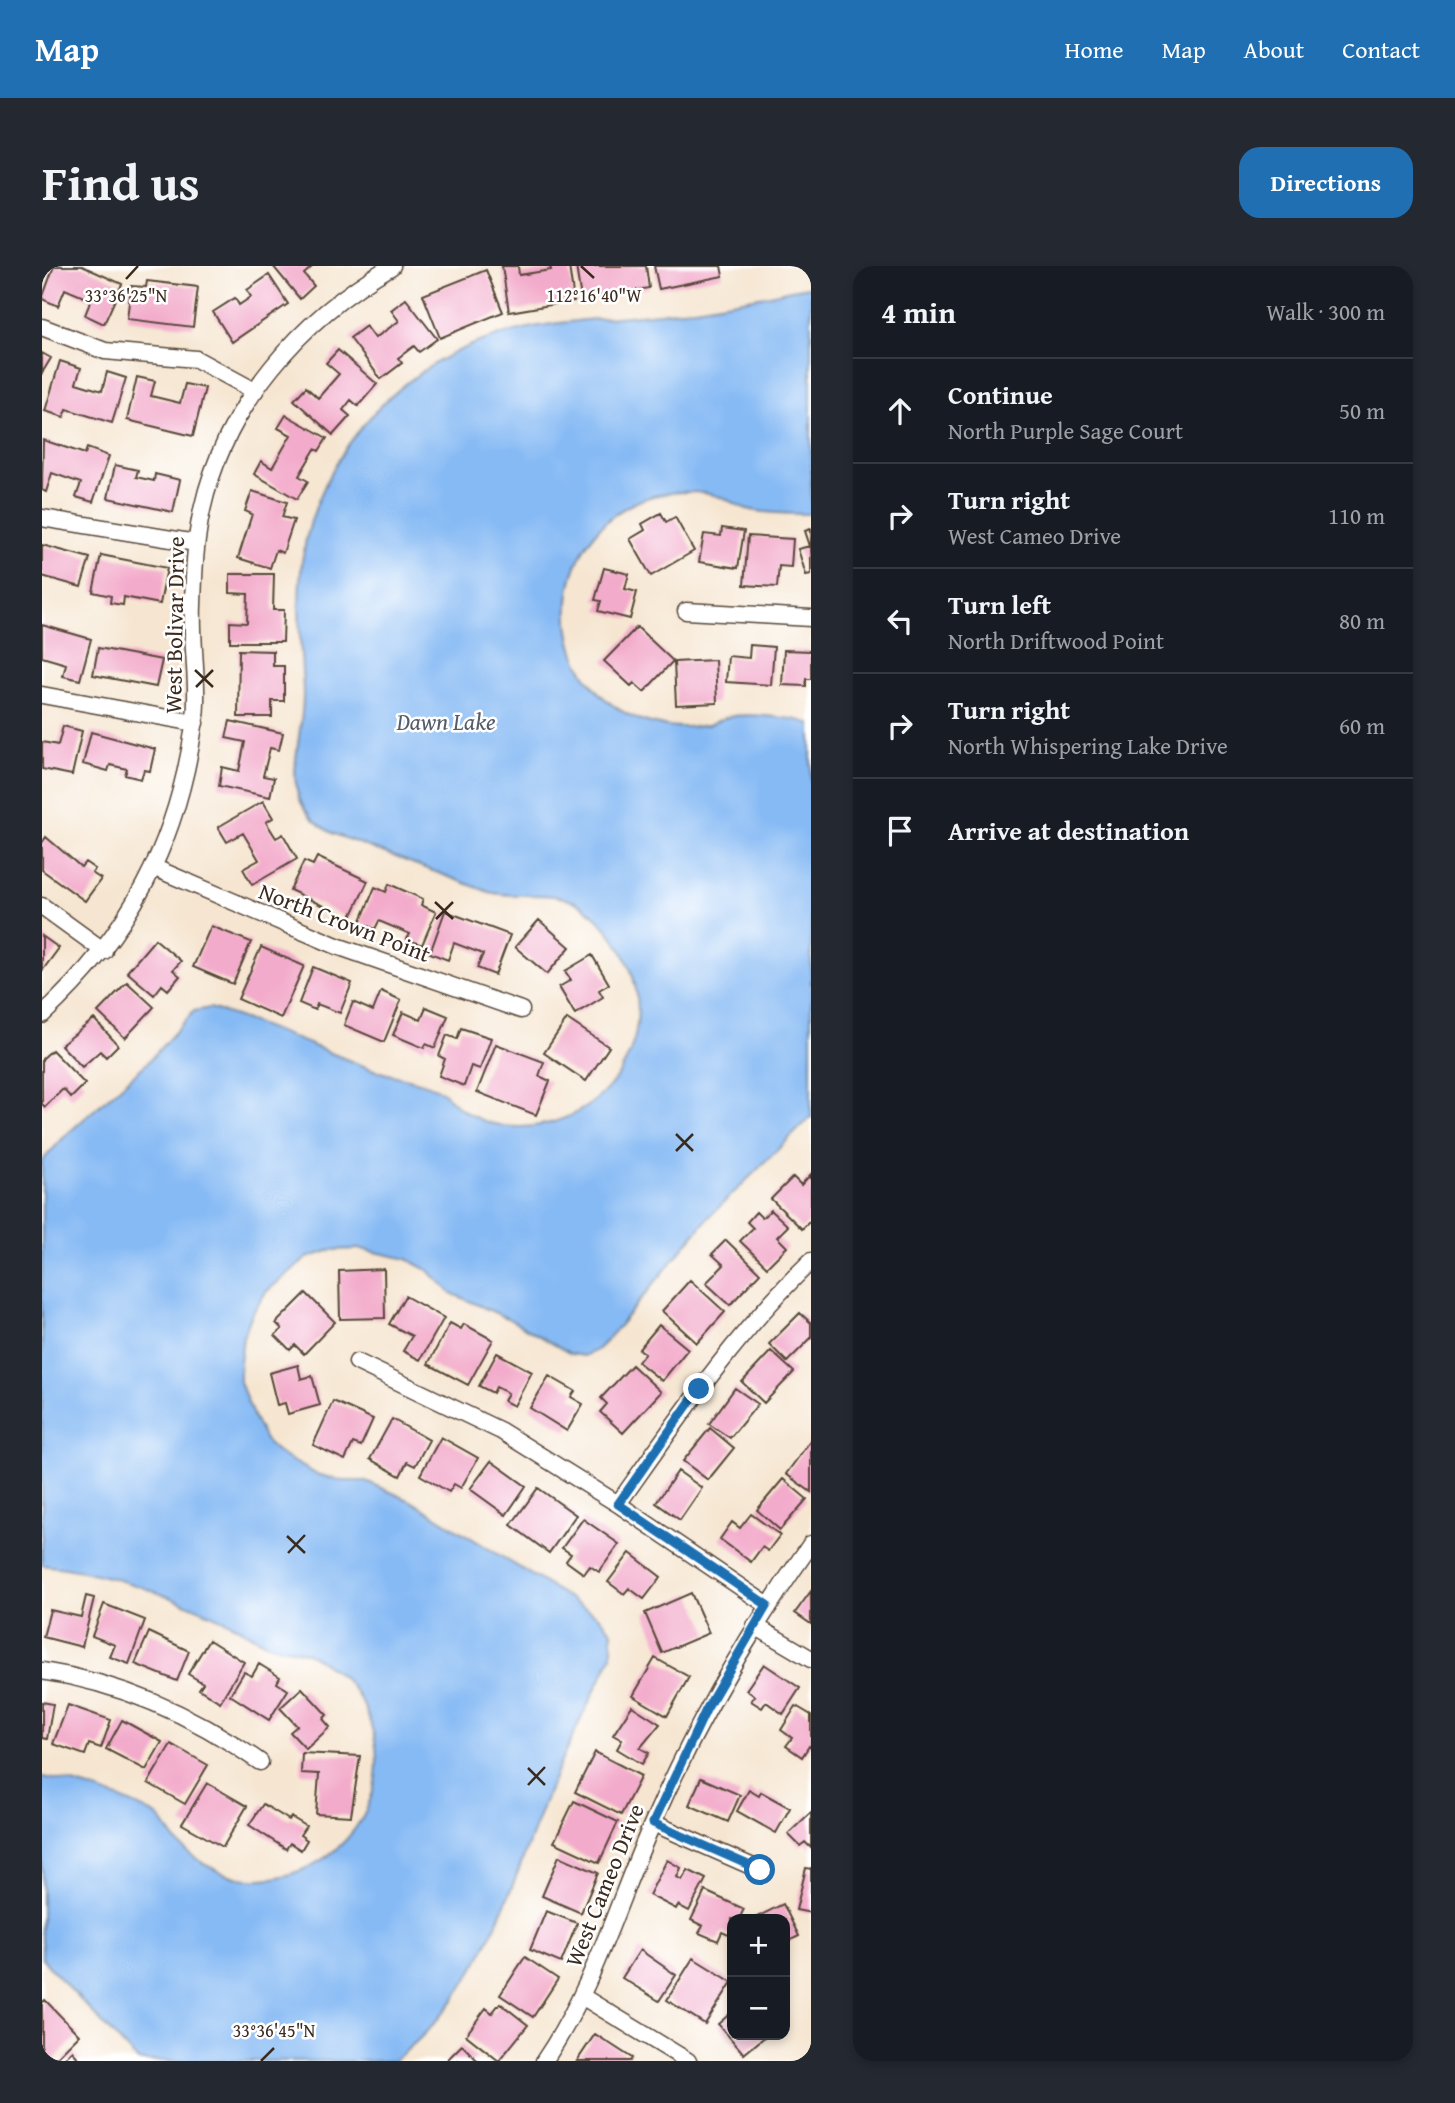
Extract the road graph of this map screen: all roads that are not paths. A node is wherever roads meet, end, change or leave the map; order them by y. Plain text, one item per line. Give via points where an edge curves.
1 (392, 266) edge
2 (42, 327) edge
3 (255, 391) junction
4 (42, 518) edge
5 (196, 543) junction
6 (686, 611) dead end
7 (811, 618) edge
8 (42, 695) edge
9 (195, 723) junction
10 (155, 868) junction
11 (42, 906) edge
12 (104, 951) junction
13 (521, 1010) dead end
14 (42, 1015) edge
15 (811, 1261) edge
16 (357, 1362) dead end
17 (618, 1504) junction
18 (811, 1544) edge
19 (767, 1605) junction
20 (755, 1626) junction
21 (811, 1659) edge
22 (42, 1671) edge
23 (260, 1762) dead end
24 (653, 1823) junction
25 (760, 1870) dead end
26 (583, 1997) junction
27 (544, 2061) edge
28 (688, 2061) edge

1 - 3 street, West Bolivar Drive via 314,321 282,353
2 - 3 street via 105,351 196,359
3 - 5 street, West Bolivar Drive via 216,467
4 - 5 street
5 - 9 street, West Bolivar Drive
6 - 7 street
8 - 9 street
9 - 10 street, West Bolivar Drive via 178,806
10 - 12 street, West Bolivar Drive
10 - 13 street, North Crown Point via 337,946
11 - 12 street
12 - 14 street, West Bolivar Drive
15 - 17 street via 779,1292 699,1389
16 - 17 street via 501,1431
17 - 19 street
18 - 19 street, West Cameo Drive
19 - 20 street, West Cameo Drive
20 - 21 street
20 - 24 street, West Cameo Drive via 706,1710
22 - 23 street via 112,1686 160,1705
24 - 25 street
24 - 26 street, West Cameo Drive
26 - 27 street, West Cameo Drive
26 - 28 street

